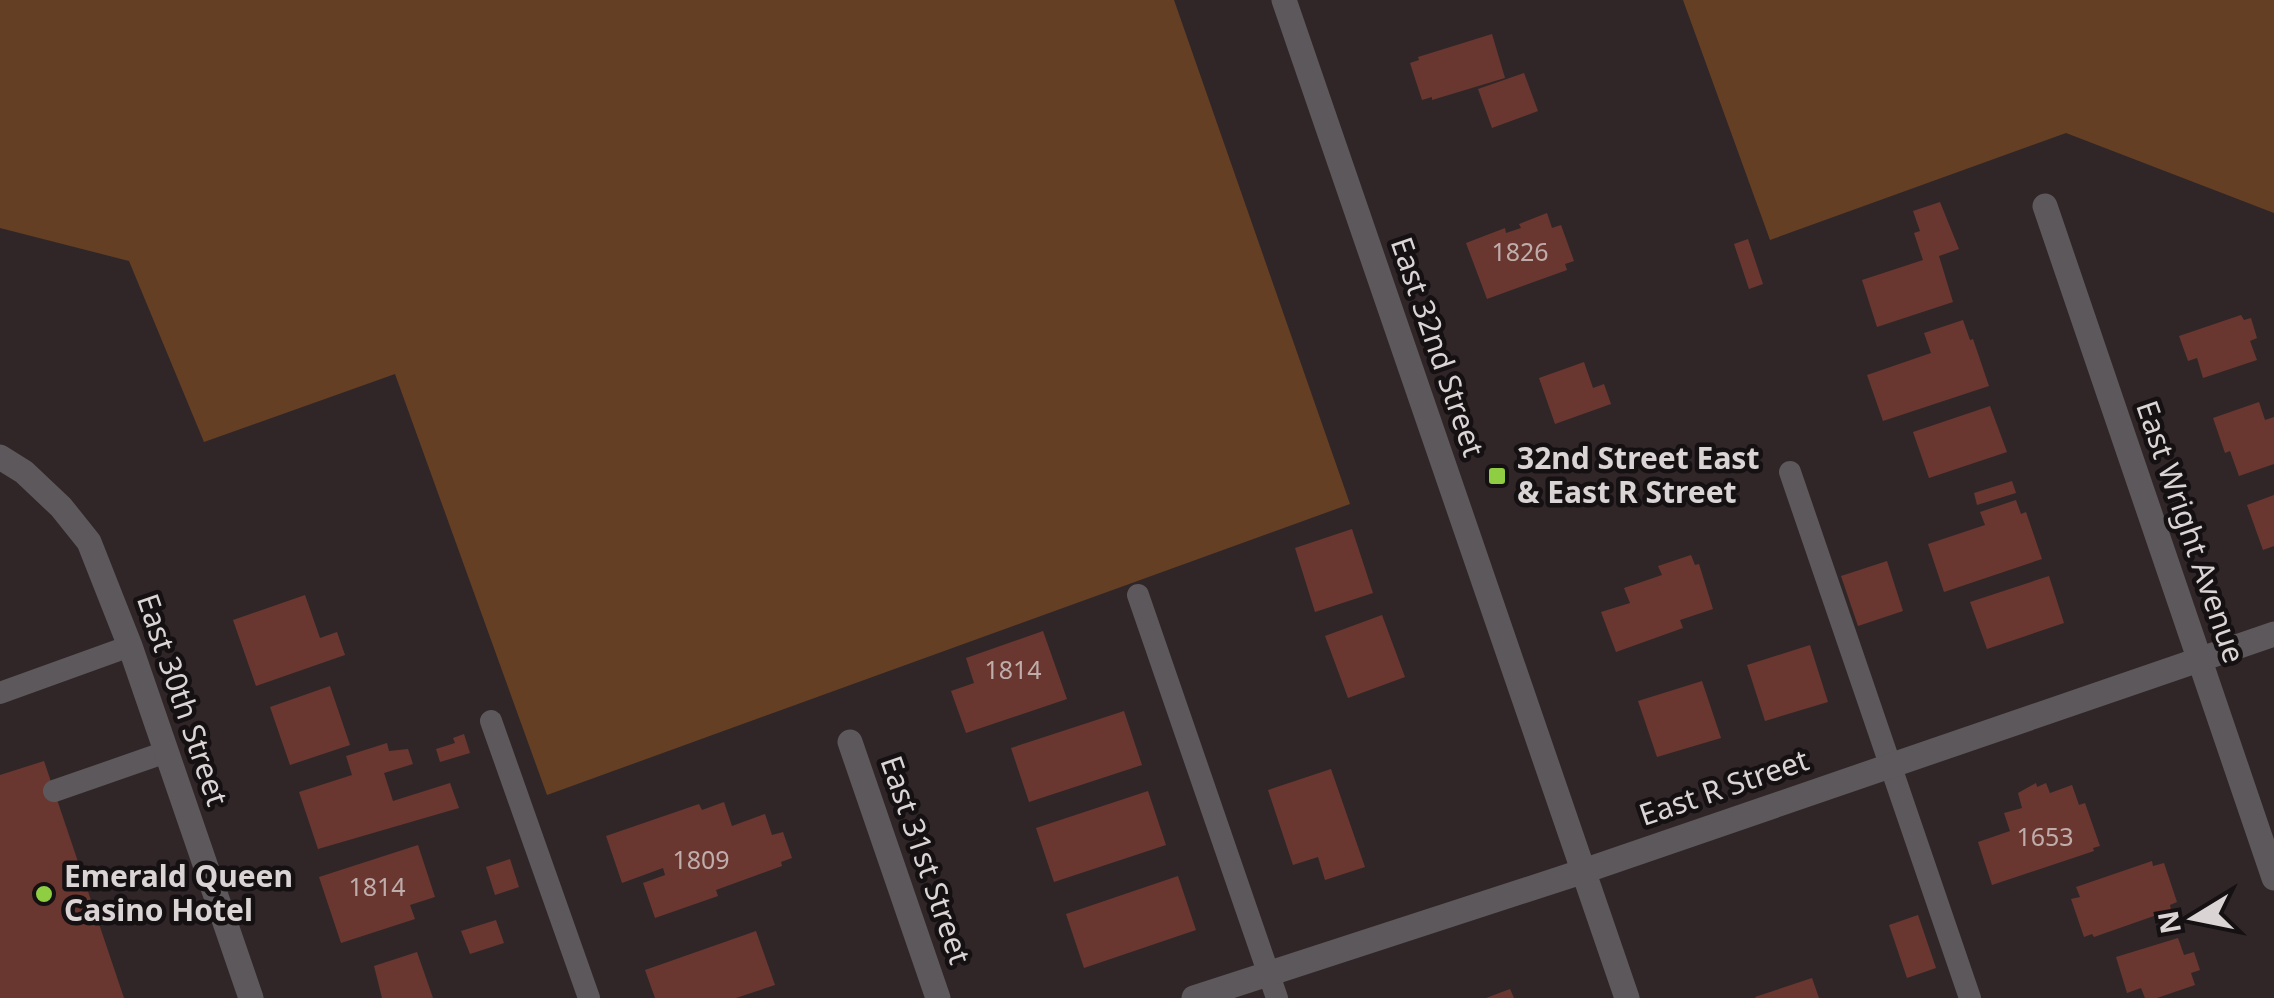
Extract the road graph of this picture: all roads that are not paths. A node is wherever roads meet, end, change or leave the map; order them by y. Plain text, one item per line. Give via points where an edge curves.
1 (1284, 0) edge
2 (2045, 206) dead end
3 (0, 457) edge
4 (1790, 472) dead end
5 (1138, 595) dead end
6 (2274, 634) edge
7 (130, 646) junction
8 (2200, 660) junction
9 (5, 683) edge
10 (492, 721) dead end
11 (850, 742) dead end
12 (166, 752) junction
13 (1890, 766) junction
14 (54, 791) dead end
15 (1584, 870) junction
16 (2274, 878) edge
17 (1268, 973) junction
18 (250, 998) edge
19 (589, 998) edge
20 (938, 998) edge
21 (1194, 998) edge
22 (1277, 998) edge
23 (1627, 998) edge
24 (1970, 998) edge

1 - 15 street, East 32nd Street
2 - 8 street, East Wright Avenue
3 - 7 street, East 30th Street via 61,507 89,542
4 - 13 lane
5 - 17 lane
6 - 8 street, East R Street
7 - 9 lane
7 - 12 street, East 30th Street
8 - 13 street, East R Street
8 - 16 street, East Wright Avenue
10 - 19 lane
11 - 20 street, East 31st Street
12 - 14 lane
12 - 18 street, East 30th Street
13 - 15 street, East R Street
13 - 24 lane
15 - 17 street, East R Street
15 - 23 street, East 32nd Street
17 - 21 street, East R Street
17 - 22 lane

